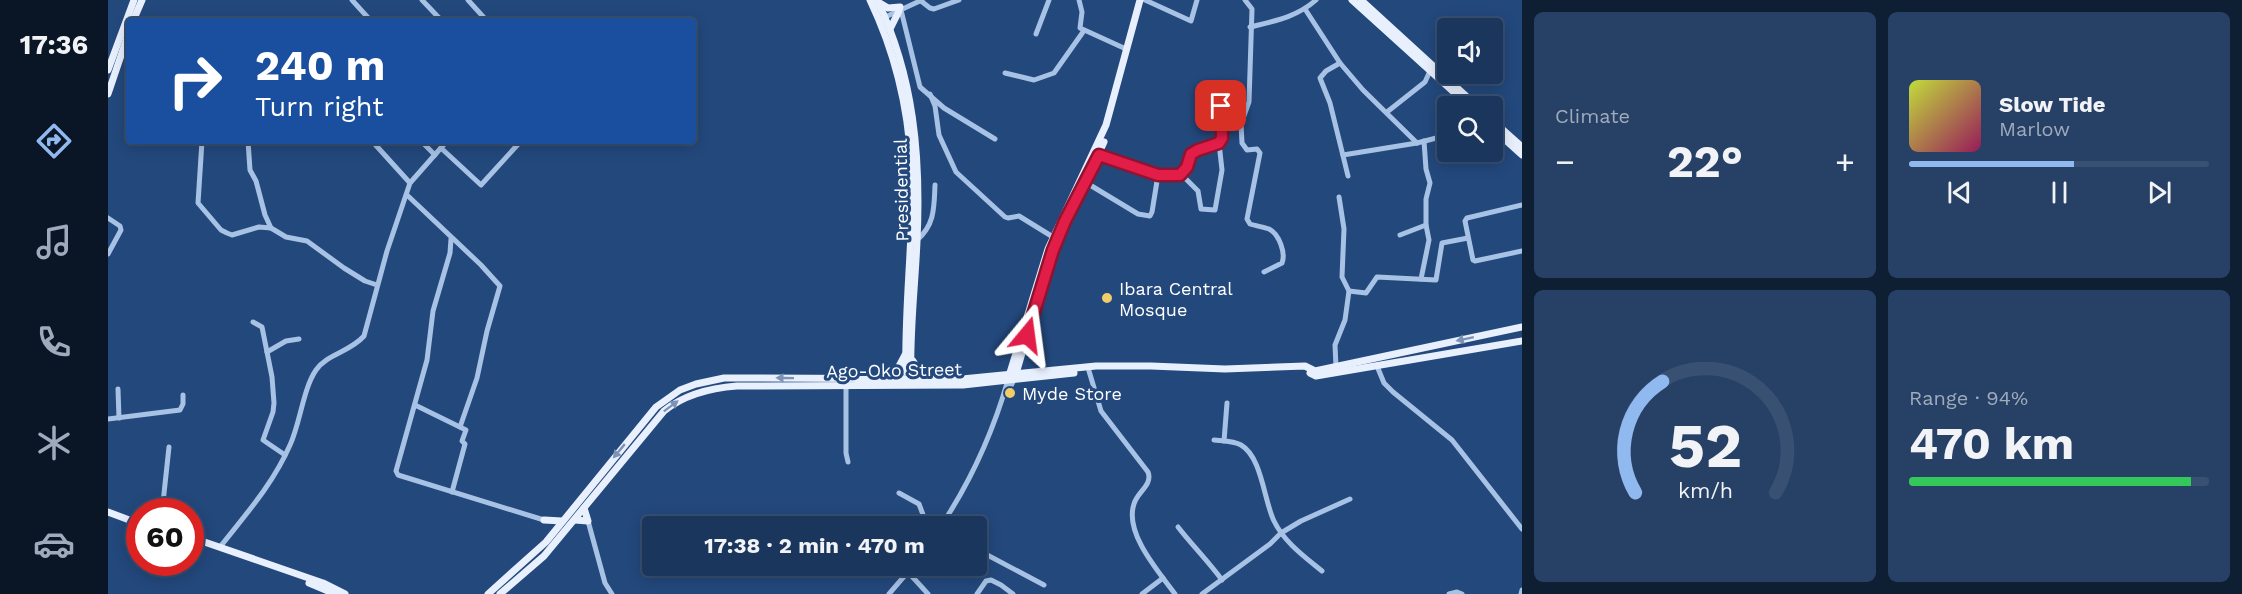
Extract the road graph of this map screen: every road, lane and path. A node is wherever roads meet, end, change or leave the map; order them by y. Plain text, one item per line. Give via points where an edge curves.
1 (134, 0) edge
2 (142, 0) edge
3 (352, 0) edge
4 (422, 0) edge
5 (468, 0) edge
6 (916, 0) edge
7 (922, 0) edge
8 (958, 0) edge
9 (1049, 0) edge
10 (1079, 0) edge
11 (1143, 0) edge
12 (1197, 0) edge
13 (1245, 0) edge
14 (1316, 0) edge
15 (1352, 0) edge
16 (1361, 0) edge
17 (875, 1) edge
18 (1305, 9) junction
19 (900, 10) junction
20 (882, 17) junction
21 (130, 18) edge
22 (135, 18) edge
23 (368, 18) edge
24 (438, 18) edge
25 (484, 18) edge
26 (1250, 27) junction
27 (890, 29) junction
28 (1083, 32) junction
29 (1036, 34) dead end
30 (124, 42) edge
31 (1126, 49) junction
32 (1340, 63) junction
33 (108, 70) edge
34 (1430, 71) junction
35 (1005, 73) dead end
36 (109, 93) edge
37 (930, 94) junction
38 (1458, 96) edge
39 (1467, 96) edge
40 (1221, 106) dead end
41 (1388, 112) junction
42 (1241, 124) junction
43 (1222, 128) junction
44 (1503, 129) edge
45 (1437, 138) edge
46 (1503, 138) edge
47 (995, 140) dead end
48 (1424, 141) junction
49 (1219, 143) junction
50 (1417, 143) junction
51 (1520, 143) edge
52 (202, 144) edge
53 (248, 144) edge
54 (375, 144) edge
55 (424, 144) edge
56 (444, 144) edge
57 (518, 144) edge
58 (441, 148) junction
59 (435, 155) junction
60 (1099, 155) junction
61 (1343, 155) junction
62 (1522, 155) edge
63 (1181, 174) junction
64 (1158, 175) junction
65 (1348, 176) dead end
66 (1085, 182) junction
67 (410, 183) junction
68 (935, 185) dead end
69 (407, 195) junction
70 (1339, 197) dead end
71 (1522, 205) edge
72 (108, 218) edge
73 (1426, 225) junction
74 (271, 228) junction
75 (1400, 235) dead end
76 (1053, 237) junction
77 (1468, 238) junction
78 (452, 239) junction
79 (917, 240) junction
80 (1522, 251) edge
81 (108, 254) edge
82 (1264, 272) dead end
83 (1421, 279) junction
84 (377, 285) junction
85 (1349, 291) junction
86 (253, 322) dead end
87 (1522, 327) edge
88 (298, 339) dead end
89 (1522, 341) edge
90 (267, 352) junction
91 (908, 352) junction
92 (1377, 366) junction
93 (1336, 367) junction
94 (1305, 368) junction
95 (1089, 371) junction
96 (1315, 374) junction
97 (1012, 377) junction
98 (886, 379) junction
99 (939, 379) junction
100 (909, 382) junction
101 (846, 387) junction
102 (118, 389) dead end
103 (183, 395) dead end
104 (1227, 403) dead end
105 (415, 405) junction
106 (119, 418) junction
107 (108, 419) edge
108 (460, 427) junction
109 (1214, 440) dead end
110 (1224, 441) junction
111 (169, 447) dead end
112 (285, 455) junction
113 (848, 462) dead end
114 (452, 492) junction
115 (899, 493) dead end
116 (164, 498) edge
117 (1350, 499) dead end
118 (584, 508) junction
119 (108, 510) edge
120 (924, 516) edge
121 (947, 516) edge
122 (126, 517) edge
123 (543, 520) junction
124 (574, 520) junction
125 (562, 521) junction
126 (588, 521) junction
127 (1178, 527) dead end
128 (1522, 529) edge
129 (1281, 533) junction
130 (551, 535) junction
131 (204, 543) edge
132 (204, 544) edge
133 (549, 544) junction
134 (220, 547) junction
135 (987, 555) edge
136 (1322, 571) dead end
137 (905, 576) edge
138 (911, 576) edge
139 (1163, 578) junction
140 (1222, 580) junction
141 (1044, 585) dead end
142 (335, 594) edge
143 (345, 594) edge
144 (488, 594) edge
145 (500, 594) edge
146 (612, 594) edge
147 (889, 594) edge
148 (928, 594) edge
149 (977, 594) edge
150 (1013, 594) edge
151 (1142, 594) edge
152 (1175, 594) edge
153 (1202, 594) edge
154 (1449, 594) edge
155 (1462, 594) edge

1 - 21 main road
2 - 22 main road
3 - 23 street
4 - 24 street
5 - 25 street
6 - 19 street
7 - 8 street via 934,9
7 - 19 street
9 - 29 street
10 - 28 street
11 - 12 street via 1191,21
11 - 31 main road
11 - 60 main road
13 - 26 street via 1252,9
14 - 18 street
15 - 34 main road
16 - 39 main road
17 - 19 main road
17 - 20 main road, Presidential
18 - 26 street
18 - 32 street
19 - 20 street
19 - 27 main road
19 - 37 street via 920,87
20 - 27 main road, Presidential
20 - 91 main road via 910,141
26 - 42 street via 1249,102
27 - 79 main road, Presidential via 903,70 916,137
28 - 31 street
28 - 35 street via 1054,73 1034,80
30 - 33 main road
30 - 36 main road
31 - 76 main road via 1101,139
32 - 41 street
32 - 61 street via 1320,78
34 - 38 main road
34 - 41 street via 1425,82
37 - 47 street via 944,108
37 - 76 street via 939,135 956,172 1005,217 1019,216
40 - 43 street
41 - 50 street
42 - 43 street
42 - 82 street via 1244,148 1260,153 1248,222 1270,230 1282,245 1282,263
43 - 49 street
44 - 51 main road
45 - 48 street
46 - 62 main road
48 - 50 street
48 - 73 street via 1430,183 1425,199
49 - 63 street via 1191,154
49 - 63 street via 1222,170 1215,210 1201,209 1198,191
50 - 61 street
52 - 74 street via 198,202 221,230 232,235 259,227
53 - 74 street via 250,170
54 - 67 street
55 - 59 street
56 - 58 street
57 - 58 street via 481,185
58 - 59 street
59 - 67 street
60 - 64 street
60 - 66 main road
61 - 65 street
63 - 64 street
64 - 66 street via 1150,216 1138,214
66 - 97 main road via 1053,250
67 - 69 street
68 - 79 street via 933,220
69 - 78 street
69 - 84 street
70 - 85 street via 1344,229 1342,277
71 - 77 street via 1467,218
72 - 81 street via 121,230
73 - 75 street
73 - 83 street via 1429,240
74 - 84 street via 286,237 307,241
76 - 97 main road
77 - 80 street via 1475,261
77 - 83 street via 1442,243 1436,280
78 - 105 street
78 - 108 street via 500,286
79 - 91 main road, Presidential
83 - 85 street via 1377,277 1366,293
84 - 112 street via 364,336 316,370
85 - 93 street via 1345,320 1335,345
86 - 90 street via 262,327
87 -> 93 main road
88 - 90 street
89 - 92 main road
90 - 112 street via 274,403 263,440
91 - 98 main road
91 - 99 main road via 919,372
91 - 100 main road, Presidential
92 - 96 main road
92 - 128 street via 1393,392 1452,440
93 - 96 main road
94 - 95 main road, Ago-Oko Street via 1233,374
94 - 96 main road
94 - 97 main road via 1117,365
95 - 97 main road, Ago-Oko Street
95 - 139 street via 1101,411 1150,476 1134,503 1134,531
97 - 99 main road
97 - 100 main road, Ago-Oko Street via 963,385
97 - 121 street via 975,468
98 - 100 main road
98 -> 125 main road via 724,378 680,390 656,406
99 - 100 main road
100 - 101 main road, Ago-Oko Street
101 - 113 street
118 -> 101 main road, Ago-Oko Street via 664,411 678,401 722,387
102 - 106 street
103 - 106 street via 180,410
104 - 110 street
105 - 108 street
105 - 114 street via 396,471
106 - 107 street
108 - 114 street via 466,430 462,441 465,444
109 - 110 street
110 - 129 street via 1249,451 1269,511
111 - 116 street
112 - 134 street via 264,492
114 - 123 street
115 - 120 street via 919,504
117 - 129 street
118 - 124 main road, Ago-Oko Street
118 - 126 main road
119 - 122 main road
123 - 125 main road
123 - 130 main road
124 - 126 main road
124 - 133 main road, Ago-Oko Street
125 - 130 main road
126 - 146 street via 605,583
127 - 140 street
129 - 136 street
129 - 140 street
130 - 133 main road
131 - 134 main road
132 - 142 main road
133 - 144 main road
133 - 145 main road via 544,556
134 - 143 main road
135 - 141 street
137 - 147 street
138 - 148 street
139 - 151 street
139 - 152 street
140 - 153 street
149 - 150 street via 991,580
154 - 155 street

